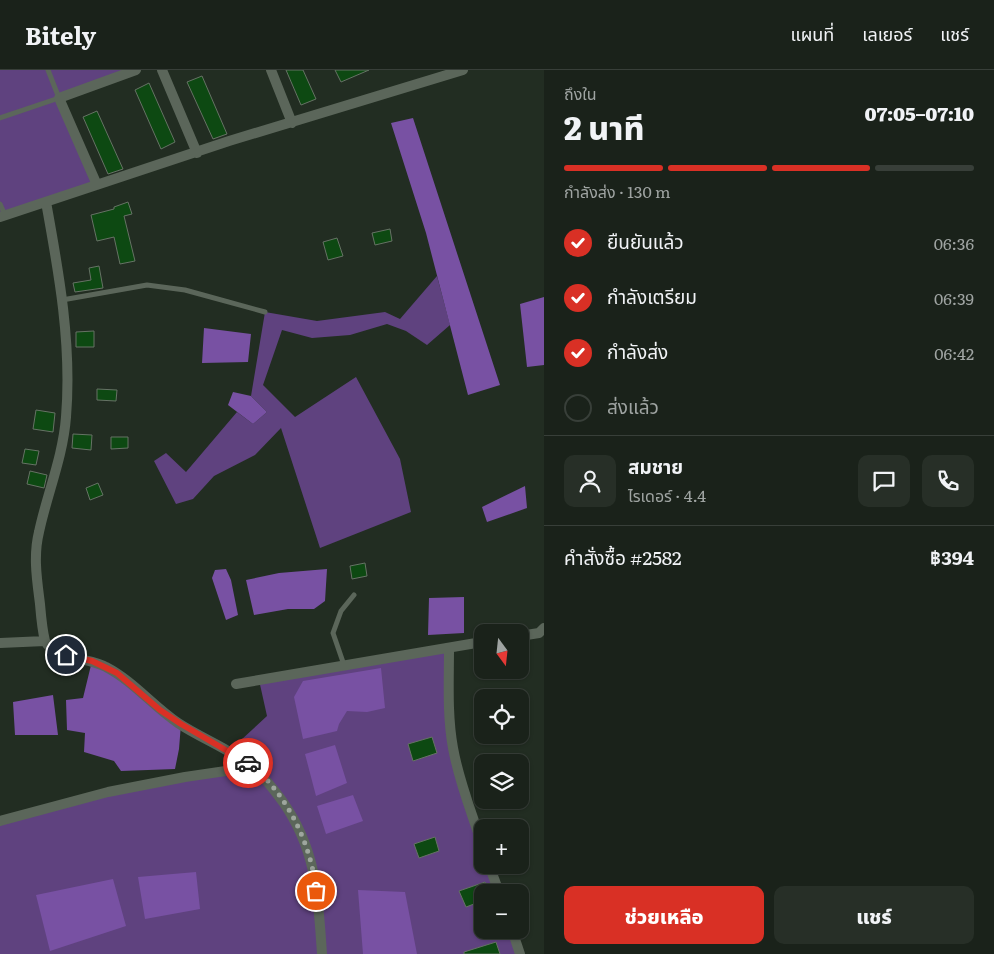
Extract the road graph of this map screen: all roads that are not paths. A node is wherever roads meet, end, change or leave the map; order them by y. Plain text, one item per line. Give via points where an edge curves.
1 (48, 70) edge
2 (136, 70) edge
3 (162, 70) edge
4 (271, 70) edge
5 (463, 70) edge
6 (59, 98) junction
7 (0, 118) edge
8 (292, 123) junction
9 (197, 153) junction
10 (97, 185) junction
11 (46, 202) junction
12 (0, 204) edge
13 (3, 216) edge
14 (62, 300) junction
15 (265, 312) dead end
16 (354, 594) dead end
17 (544, 628) edge
18 (529, 635) edge
19 (45, 641) junction
20 (474, 643) edge
21 (0, 644) edge
22 (449, 648) junction
23 (344, 666) junction
24 (236, 684) dead end
25 (253, 768) junction
26 (0, 821) edge
27 (474, 821) edge
28 (515, 939) edge
29 (322, 954) edge
30 (520, 954) edge

1 - 6 lane
2 - 6 street
3 - 9 street
4 - 8 street
5 - 8 street
6 - 7 lane
6 - 10 street
8 - 9 street
9 - 10 street
10 - 11 street
11 - 13 street
11 - 14 street
12 - 13 lane
14 - 15 lane via 147,285 184,290
14 - 19 street via 68,374 66,420 36,552
16 - 23 lane via 341,612 333,633
17 - 18 street via 539,633
19 - 21 street
19 - 25 street via 55,652 92,661 117,673 160,710
20 - 22 street
22 - 23 street
22 - 27 street via 453,748
23 - 24 street
25 - 26 street via 108,792
25 - 29 street via 292,815 310,855 315,875
28 - 30 street

